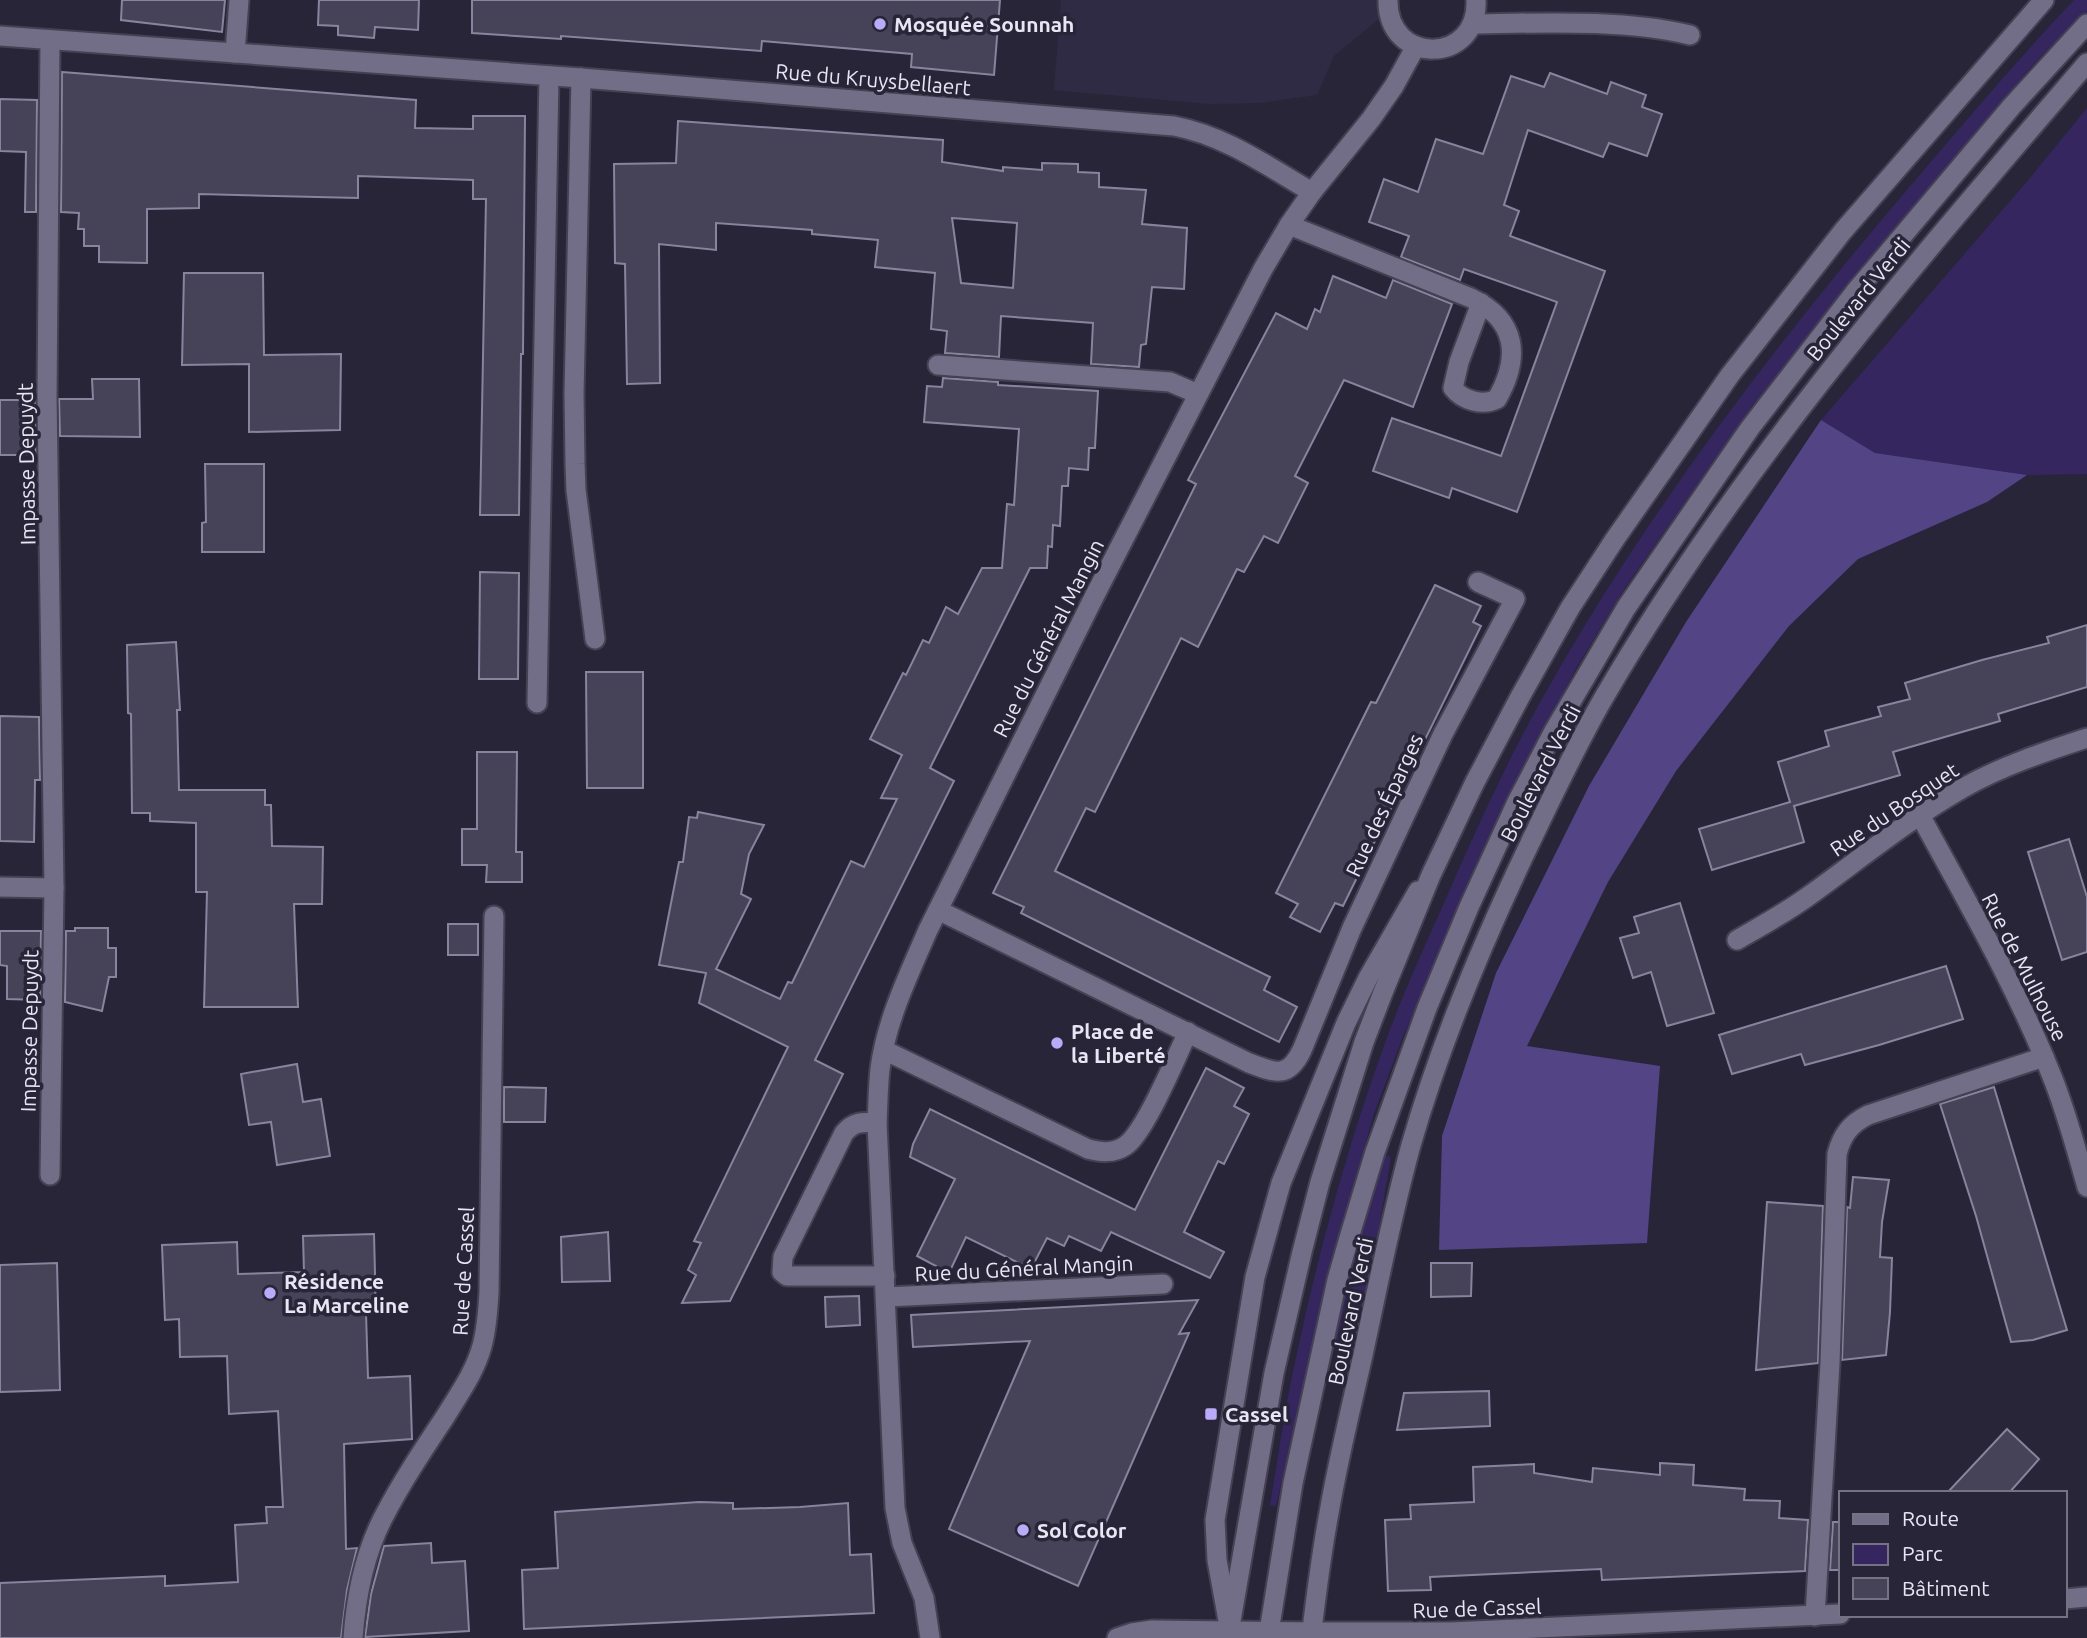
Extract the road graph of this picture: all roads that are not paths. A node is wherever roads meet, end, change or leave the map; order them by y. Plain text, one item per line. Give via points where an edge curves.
1 (239, 0) edge
2 (1388, 0) edge
3 (1476, 0) edge
4 (2044, 0) edge
5 (2053, 0) edge
6 (1473, 24) junction
7 (2087, 24) edge
8 (1689, 35) dead end
9 (0, 36) edge
10 (2087, 37) edge
11 (50, 40) junction
12 (1416, 46) junction
13 (2002, 48) junction
14 (235, 53) junction
15 (2087, 62) edge
16 (549, 76) junction
17 (581, 78) junction
18 (2012, 106) junction
19 (1312, 192) junction
20 (1289, 225) junction
21 (1481, 303) junction
22 (937, 365) dead end
23 (1198, 394) junction
24 (1478, 582) dead end
25 (595, 639) dead end
26 (537, 703) dead end
27 (2087, 738) edge
28 (1920, 815) junction
29 (1447, 841) junction
30 (0, 887) edge
31 (54, 887) junction
32 (938, 910) junction
33 (494, 916) dead end
34 (1737, 940) dead end
35 (1188, 1032) junction
36 (884, 1050) junction
37 (2044, 1057) junction
38 (877, 1124) junction
39 (50, 1175) dead end
40 (2086, 1181) edge
41 (885, 1276) junction
42 (1163, 1284) dead end
43 (886, 1297) junction
44 (2087, 1597) edge
45 (2066, 1600) edge
46 (1839, 1614) edge
47 (1815, 1616) junction
48 (1229, 1634) edge
49 (1268, 1634) edge
50 (1311, 1635) edge
51 (353, 1638) edge
52 (930, 1638) edge
53 (1117, 1638) edge

1 - 14 street
2 - 12 street via 1395,30
3 - 6 street
4 - 13 street
5 - 13 street
6 - 8 street via 1630,26
6 - 12 street via 1449,46
7 - 18 street, Boulevard Verdi
9 - 11 street, Rue du Kruysbellaert
10 - 18 street, Boulevard Verdi
11 - 14 street, Rue du Kruysbellaert
11 - 31 street, Impasse Depuydt via 47,396
12 - 19 street via 1377,111
13 - 29 street via 1843,231 1668,463 1570,608
14 - 16 street, Rue du Kruysbellaert
15 - 50 street, Boulevard Verdi via 1895,289 1775,441 1642,635 1550,799 1458,1007 1412,1143 1333,1494
16 - 17 street, Rue du Kruysbellaert
16 - 26 street
17 - 19 street, Rue du Kruysbellaert via 1174,126 1227,142
17 - 25 street via 573,394 576,490
18 - 49 street, Boulevard Verdi via 1855,292 1750,428 1620,618 1517,803 1427,1008 1349,1238 1293,1483
19 - 20 street, Rue du Général Mangin
20 - 21 street
20 - 23 street, Rue du Général Mangin
21 - 21 street via 1506,328 1512,346 1501,392 1487,403 1468,399 1453,388
22 - 23 street via 1170,382
23 - 32 street, Rue du Général Mangin
24 - 35 street, Rue des Éparges via 1515,599 1443,734 1296,1061 1286,1071 1275,1073
27 - 28 street, Rue du Bosquet via 1991,774
28 - 34 street, Rue du Bosquet via 1810,895
28 - 37 street, Rue de Mulhouse via 2016,993
29 - 48 street via 1364,1042 1314,1203 1274,1373
29 - 48 street via 1346,1023 1270,1220 1255,1277 1216,1510 1215,1546
30 - 31 street
31 - 39 street, Impasse Depuydt
32 - 35 street
32 - 36 street, Rue du Général Mangin via 906,981
33 - 51 street, Rue de Cassel via 486,1330 473,1371 381,1522 360,1584
35 - 36 street via 1135,1137 1103,1153
36 - 38 street, Rue du Général Mangin
37 - 40 street, Rue de Mulhouse
37 - 47 street via 1868,1115 1847,1130 1841,1141
38 - 41 street, Rue du Général Mangin
38 - 41 street, Rue du Général Mangin via 861,1122 844,1133 783,1257 782,1272 787,1276
41 - 43 street, Rue du Général Mangin
42 - 43 street, Rue du Général Mangin
43 - 52 street, Rue du Général Mangin via 896,1520 924,1598
44 - 45 street
46 - 47 street, Rue de Cassel
47 - 50 street, Rue de Cassel
48 - 49 street, Rue de Cassel
48 - 53 street, Rue de Cassel via 1152,1630
49 - 50 street, Rue de Cassel

